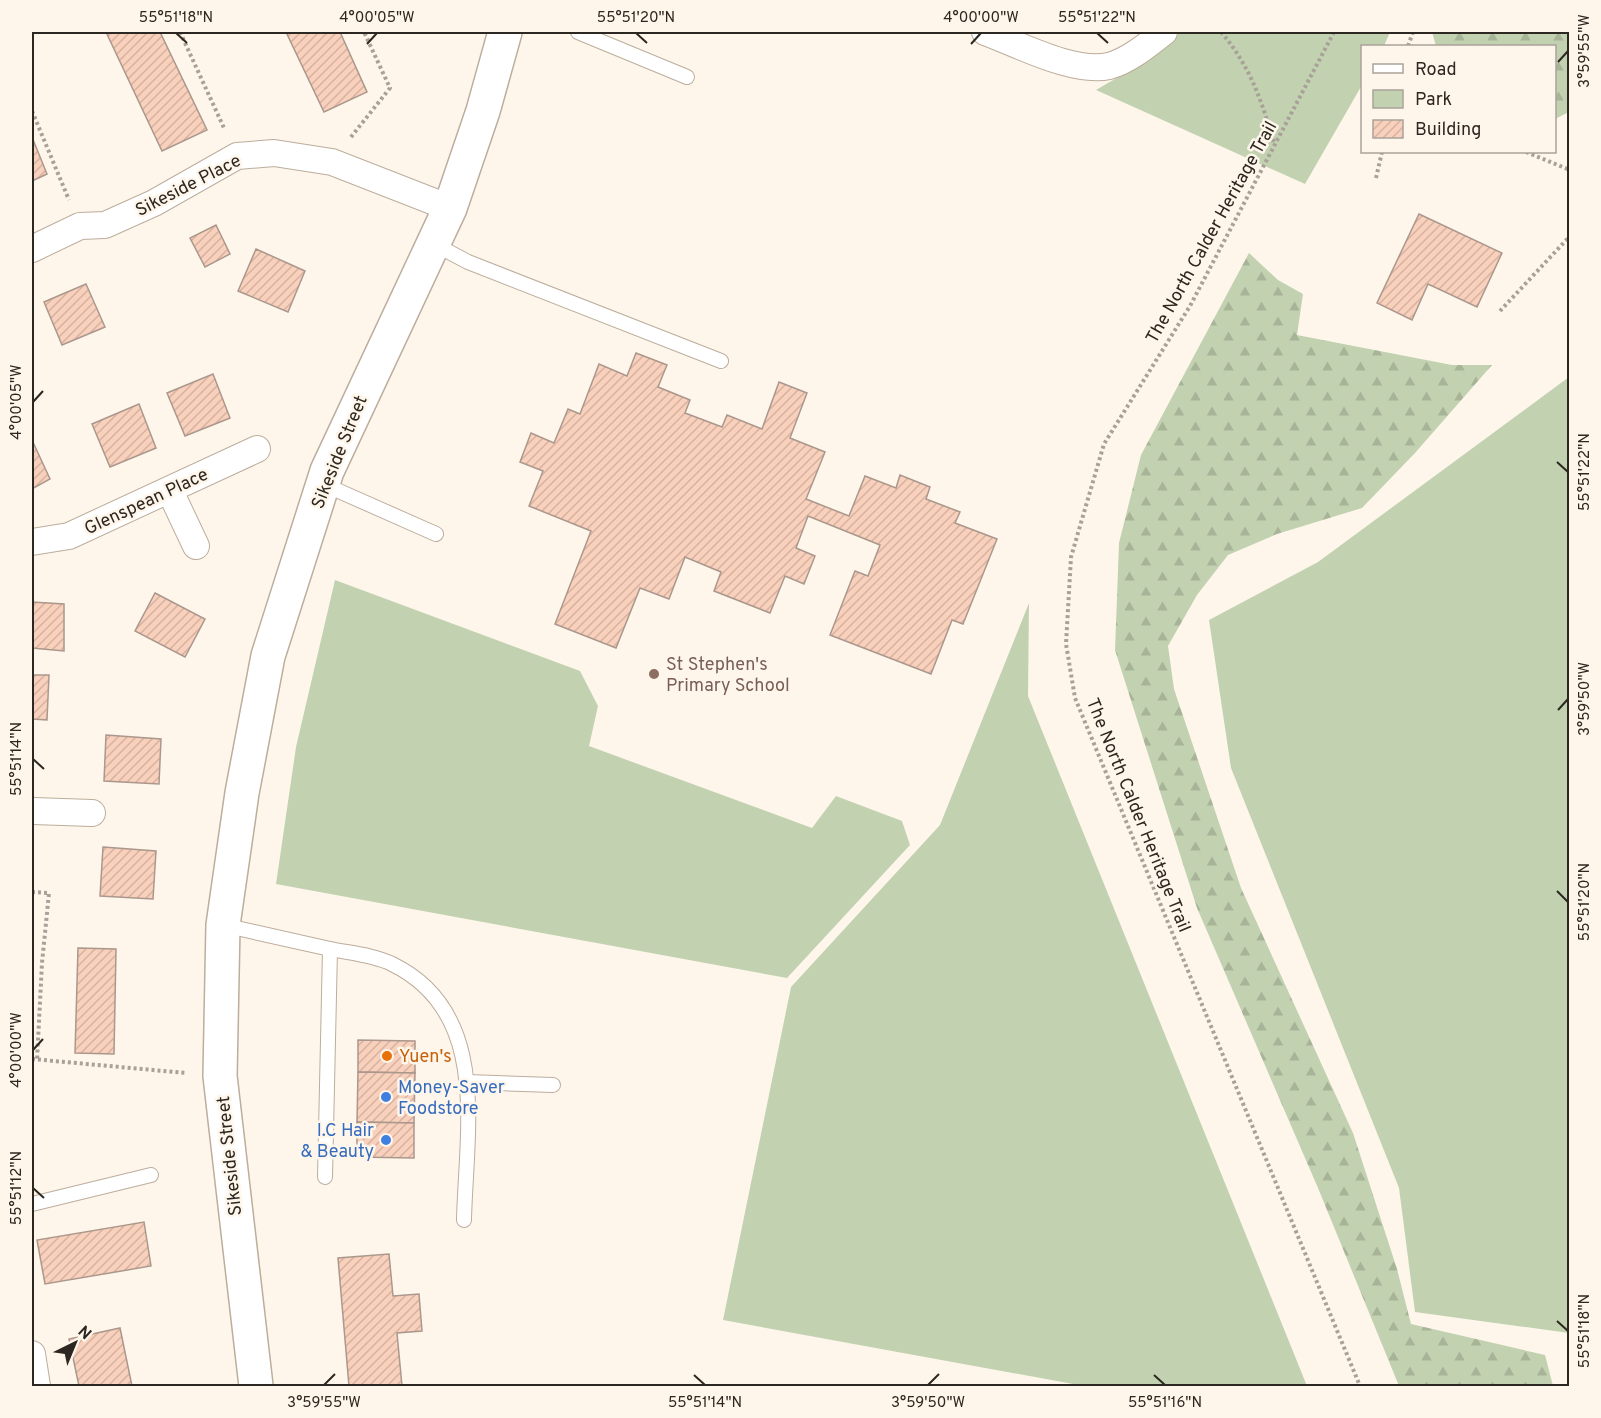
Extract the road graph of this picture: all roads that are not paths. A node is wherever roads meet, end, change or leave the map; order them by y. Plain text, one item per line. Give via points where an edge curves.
1 (506, 32) edge
2 (578, 32) edge
3 (985, 32) edge
4 (1164, 32) edge
5 (687, 77) dead end
6 (450, 208) junction
7 (434, 244) junction
8 (32, 249) edge
9 (721, 361) dead end
10 (257, 449) dead end
11 (323, 484) junction
12 (170, 491) junction
13 (436, 534) dead end
14 (32, 542) edge
15 (196, 546) dead end
16 (32, 812) edge
17 (92, 813) dead end
18 (223, 925) junction
19 (330, 949) junction
20 (467, 1082) junction
21 (554, 1085) dead end
22 (151, 1175) dead end
23 (325, 1177) dead end
24 (32, 1203) edge
25 (464, 1220) dead end
26 (32, 1354) edge
27 (37, 1386) edge
28 (256, 1386) edge

1 - 6 street, Sikeside Street
2 - 5 lane
3 - 4 street via 1082,67 1110,66
6 - 7 street, Sikeside Street
6 - 8 street, Sikeside Place via 332,162 274,153 237,156 154,203 105,225 80,225
7 - 9 lane via 468,262
7 - 11 street, Sikeside Street
10 - 12 street, Glenspean Place
11 - 13 lane
11 - 18 street, Sikeside Street via 268,656 242,793
12 - 14 street, Glenspean Place via 69,536
12 - 15 street
16 - 17 street
18 - 19 lane
18 - 28 street, Sikeside Street via 220,1076
19 - 20 lane via 390,963 421,981 442,1004 461,1043
19 - 23 lane
20 - 21 lane
20 - 25 lane
22 - 24 lane
26 - 27 street

